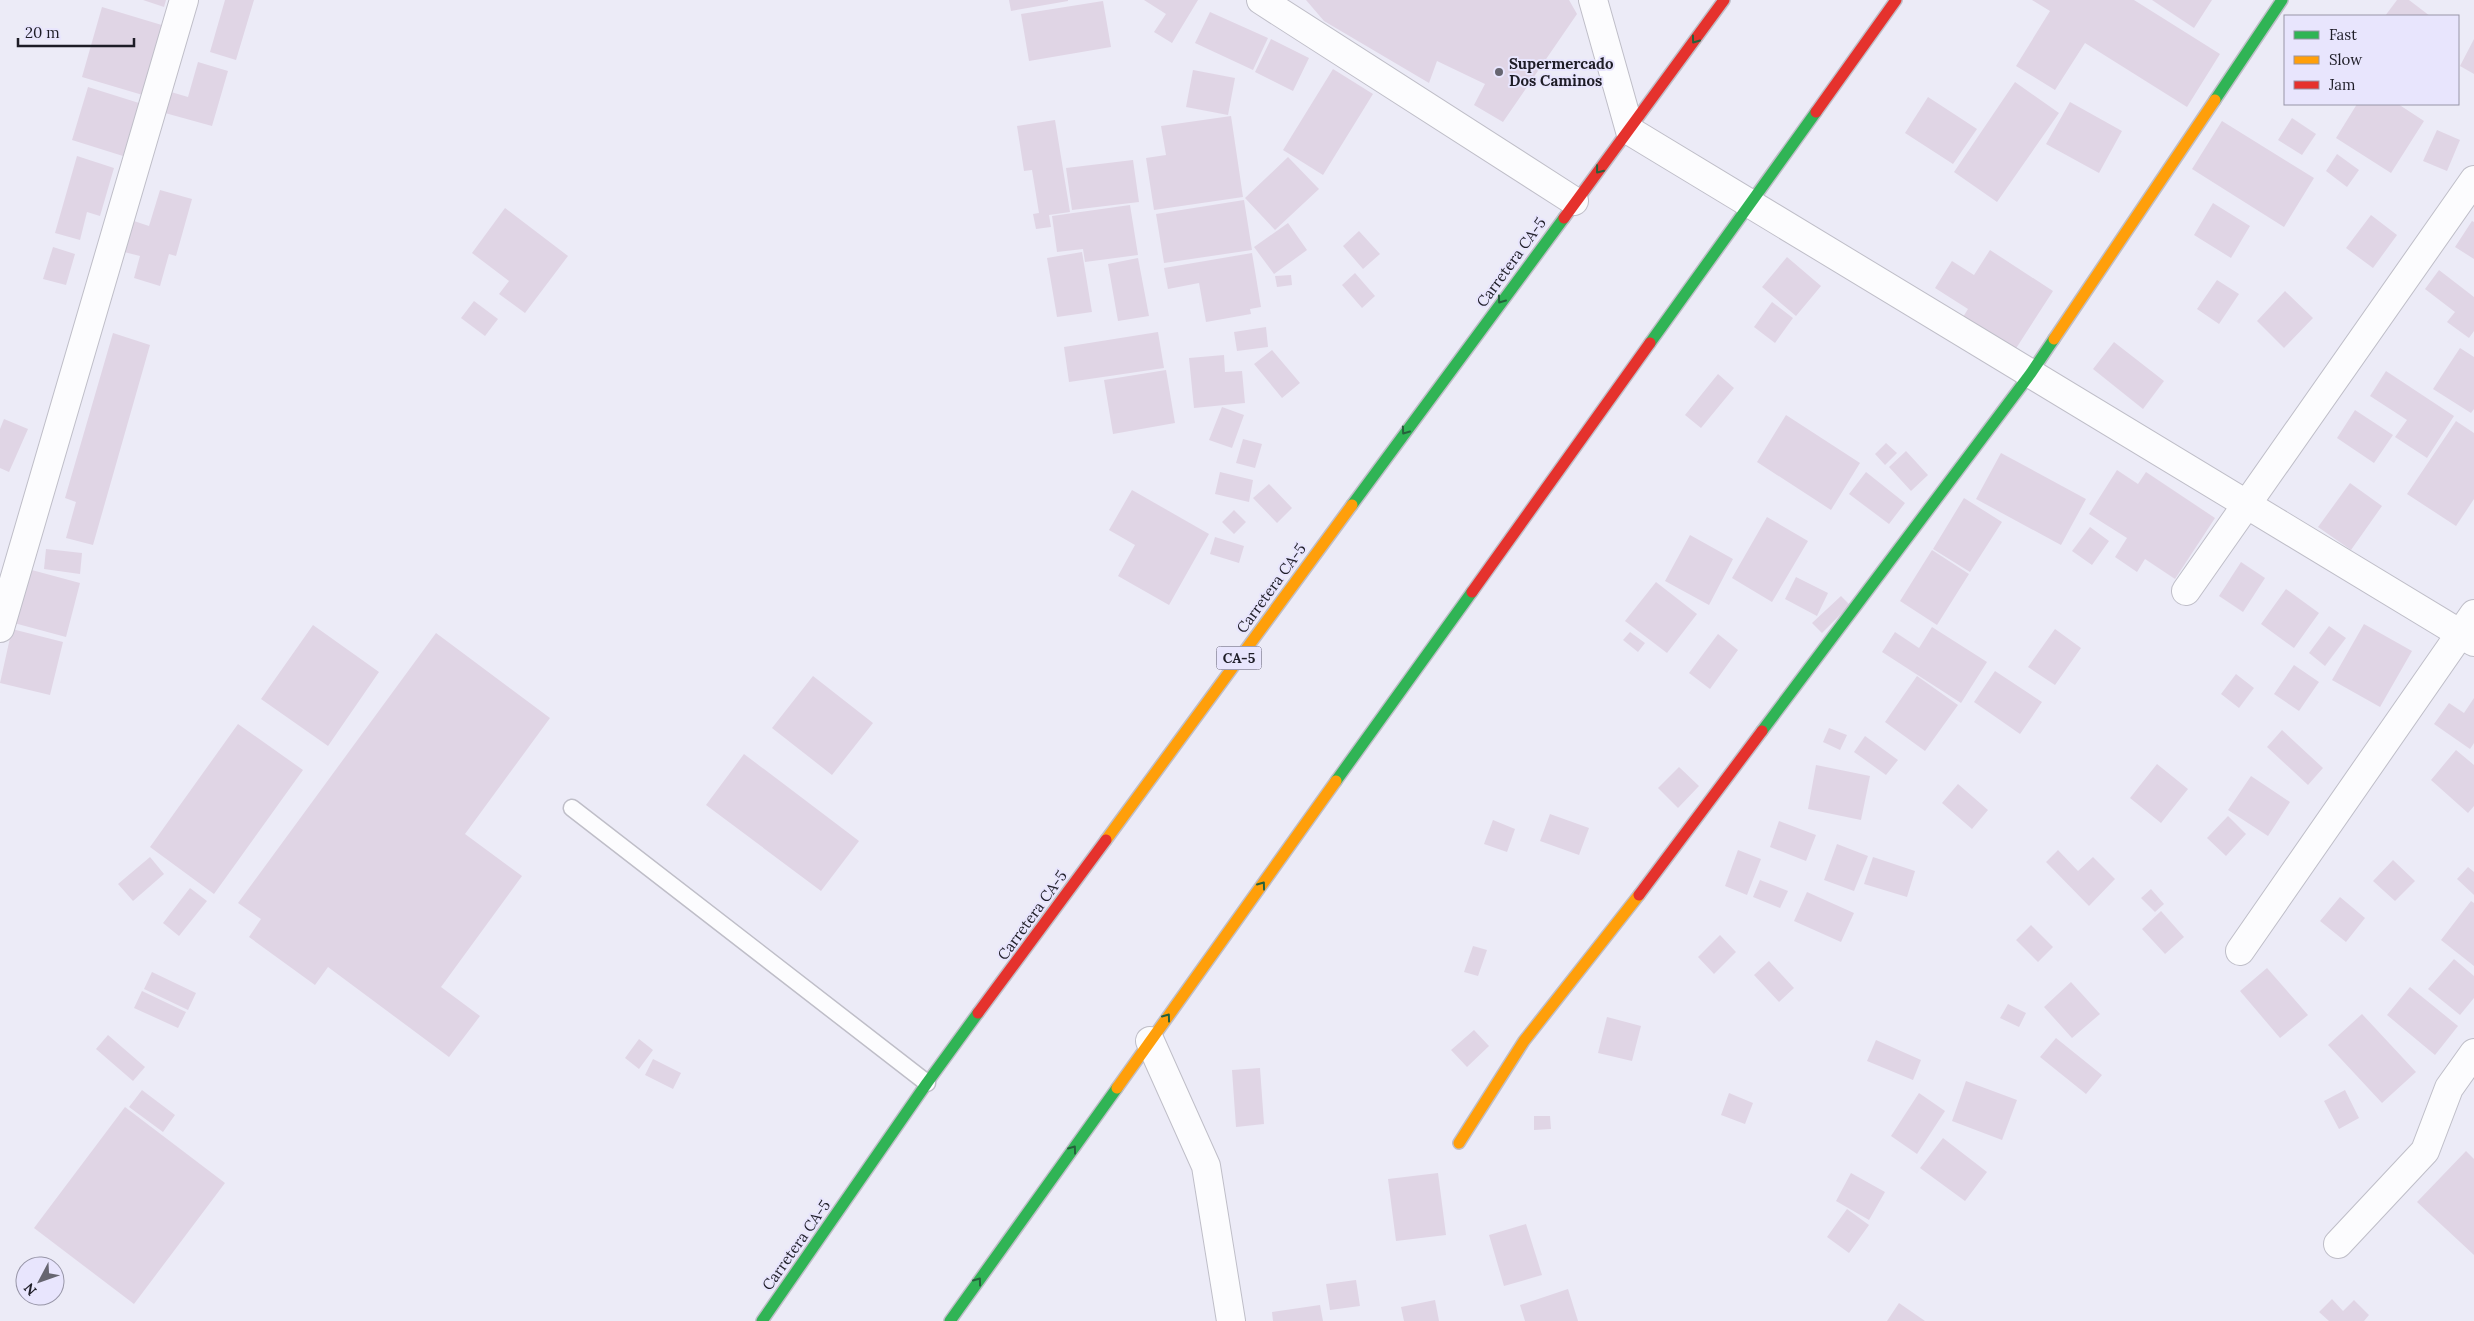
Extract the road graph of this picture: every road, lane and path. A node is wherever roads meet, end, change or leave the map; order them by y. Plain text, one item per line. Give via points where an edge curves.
1 (184, 0) edge
2 (1724, 0) edge
3 (1896, 0) edge
4 (2282, 0) edge
5 (1592, 1) edge
6 (1270, 3) edge
7 (1630, 131) junction
8 (2474, 180) edge
9 (1574, 201) junction
10 (1751, 203) junction
11 (2031, 373) junction
12 (2246, 504) junction
13 (2186, 591) dead end
14 (0, 628) edge
15 (2469, 630) edge
16 (572, 808) dead end
17 (2240, 952) dead end
18 (1150, 1041) junction
19 (2474, 1053) edge
20 (927, 1083) junction
21 (1459, 1143) dead end
22 (2338, 1244) dead end
23 (762, 1321) edge
24 (950, 1321) edge
25 (1231, 1321) edge

1 - 14 street
2 -> 7 main road, Carretera CA-5 / CA-5
3 - 10 main road
4 - 11 main road
5 - 7 street
6 - 9 street
7 -> 9 main road, Carretera CA-5 / CA-5
7 - 10 street
8 - 12 street
9 -> 20 main road, Carretera CA-5 / CA-5
10 - 11 street
18 -> 10 main road
11 - 12 street
11 - 21 main road via 1633,904 1524,1041
12 - 13 street
12 - 15 street
15 - 17 street
16 - 20 lane
24 -> 18 main road
18 - 25 street via 1206,1166
19 - 22 street via 2449,1088 2425,1151
20 - 23 main road, Carretera CA-5 / CA-5

